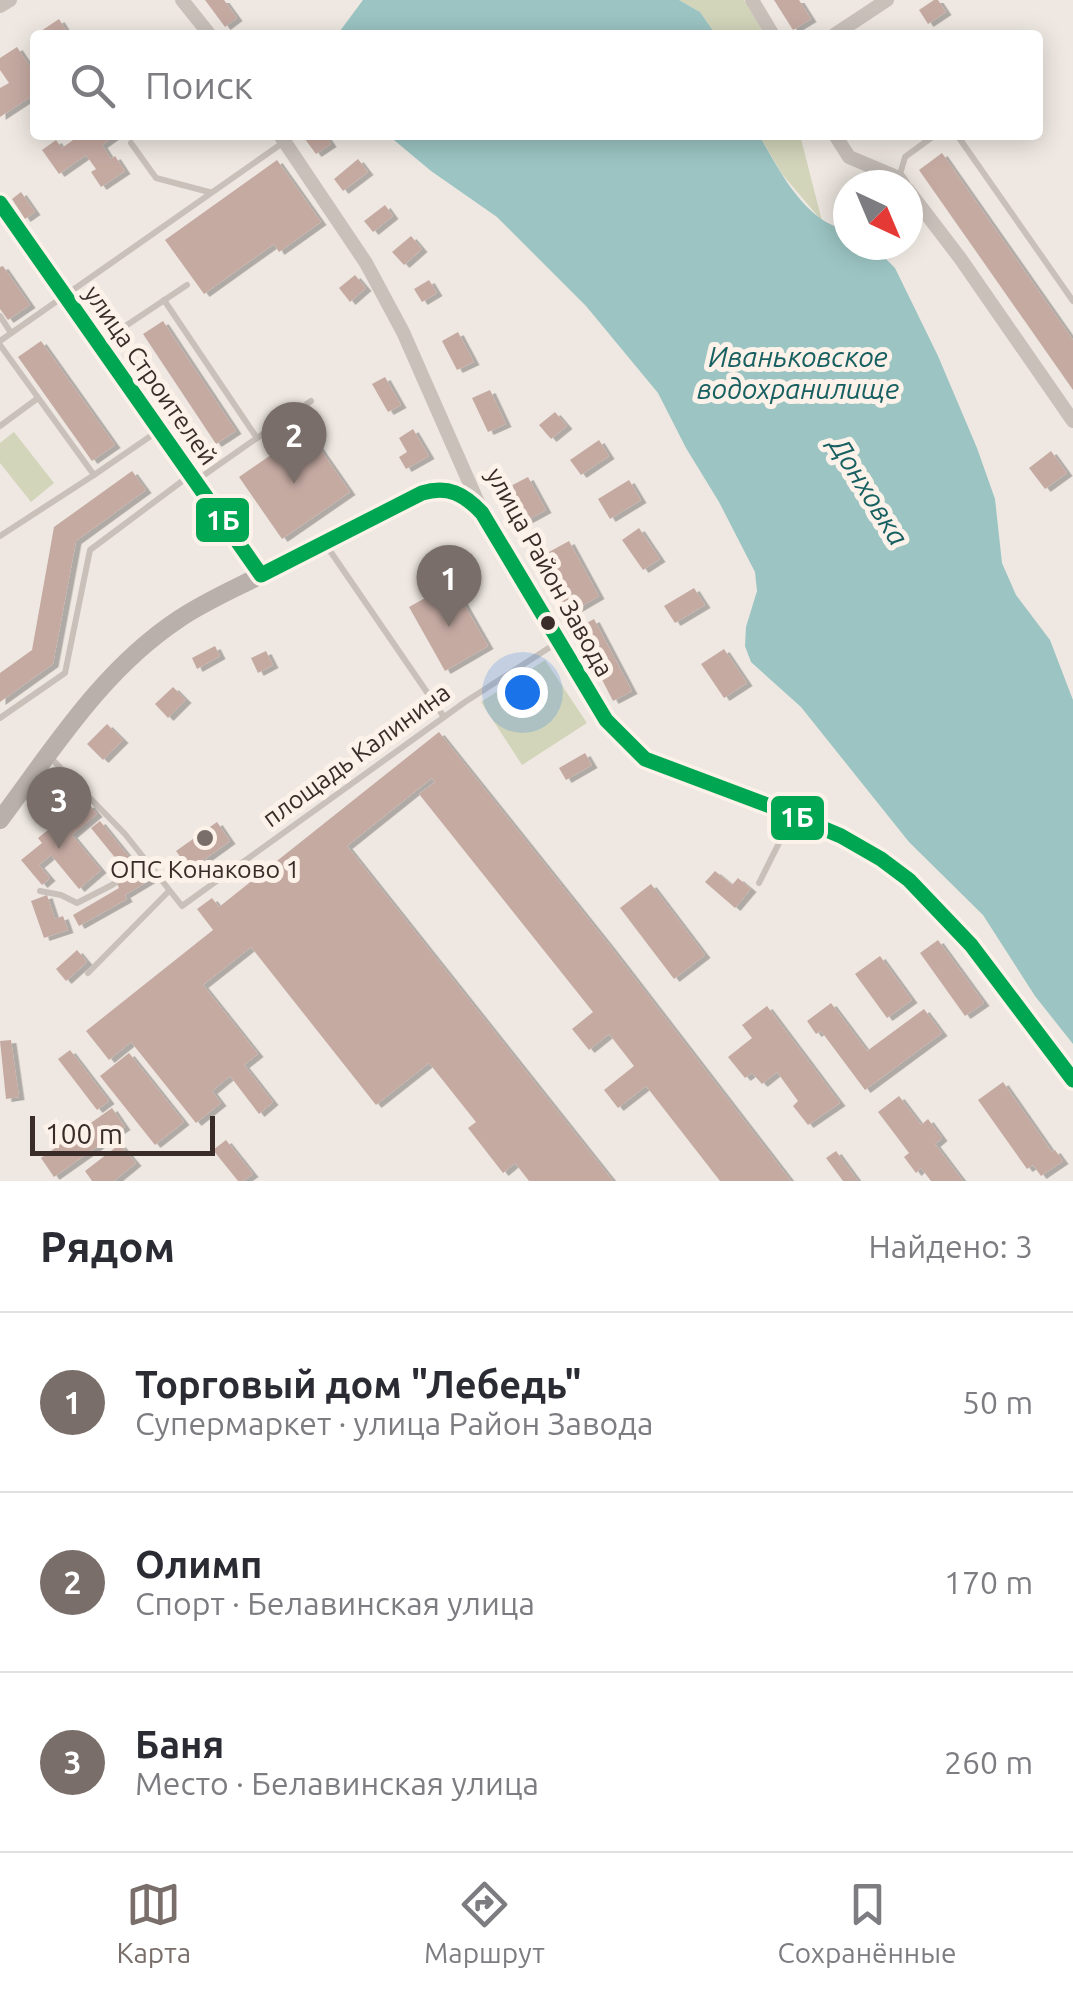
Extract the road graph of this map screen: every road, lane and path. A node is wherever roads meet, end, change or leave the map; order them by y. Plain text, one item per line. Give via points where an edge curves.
1 (10, 0) edge
2 (182, 0) edge
3 (752, 0) edge
4 (887, 0) edge
5 (0, 6) edge
6 (206, 30) edge
7 (770, 30) edge
8 (842, 30) edge
9 (279, 140) edge
10 (283, 140) edge
11 (838, 140) edge
12 (928, 140) edge
13 (960, 140) edge
14 (131, 143) dead end
15 (875, 170) edge
16 (905, 170) edge
17 (212, 192) junction
18 (0, 202) edge
19 (923, 209) edge
20 (186, 285) dead end
21 (65, 295) junction
22 (164, 300) junction
23 (1073, 301) edge
24 (0, 316) edge
25 (11, 333) junction
26 (0, 343) edge
27 (99, 344) junction
28 (38, 398) junction
29 (311, 401) dead end
30 (1073, 421) edge
31 (0, 426) edge
32 (159, 430) junction
33 (256, 438) junction
34 (94, 475) junction
35 (193, 479) junction
36 (482, 513) junction
37 (0, 536) edge
38 (324, 542) junction
39 (261, 575) junction
40 (558, 642) junction
41 (444, 717) junction
42 (0, 718) edge
43 (48, 755) junction
44 (793, 816) junction
45 (1, 817) edge
46 (145, 860) junction
47 (759, 883) dead end
48 (40, 891) dead end
49 (169, 891) junction
50 (88, 973) dead end
51 (1073, 1080) edge

1 - 5 street
2 - 6 street
3 - 7 street
4 - 8 street
9 - 17 lane
10 - 36 street, улица Район Завода via 366,263 403,332
11 - 15 street via 849,157
12 - 16 lane via 906,157
13 - 23 lane
14 - 17 lane via 156,178
17 - 21 lane
18 - 21 main road, улица Строителей
19 - 30 street
20 - 22 lane
21 - 25 lane
21 - 27 main road, улица Строителей
22 - 27 lane
22 - 33 lane
24 - 25 lane
25 - 26 lane
26 - 28 lane
27 - 32 main road, улица Строителей
28 - 31 lane
28 - 34 lane
29 - 33 lane
32 - 34 lane
32 - 35 main road, улица Строителей
33 - 35 lane
34 - 37 lane
35 - 39 main road, улица Строителей
35 - 42 lane via 90,550 64,673
36 - 38 street via 455,490 439,488
36 - 40 street, улица Район Завода
38 - 39 street
38 - 41 lane
39 - 43 main road via 180,617 146,643
40 - 41 lane, площадь Калинина
40 - 44 street, улица Район Завода via 606,720 644,758
41 - 49 lane, площадь Калинина via 182,906
43 - 45 main road
43 - 46 lane
44 - 47 lane
44 - 51 street, улица Район Завода via 841,836 909,880 971,946
46 - 48 lane via 77,904
46 - 49 lane
49 - 50 lane

